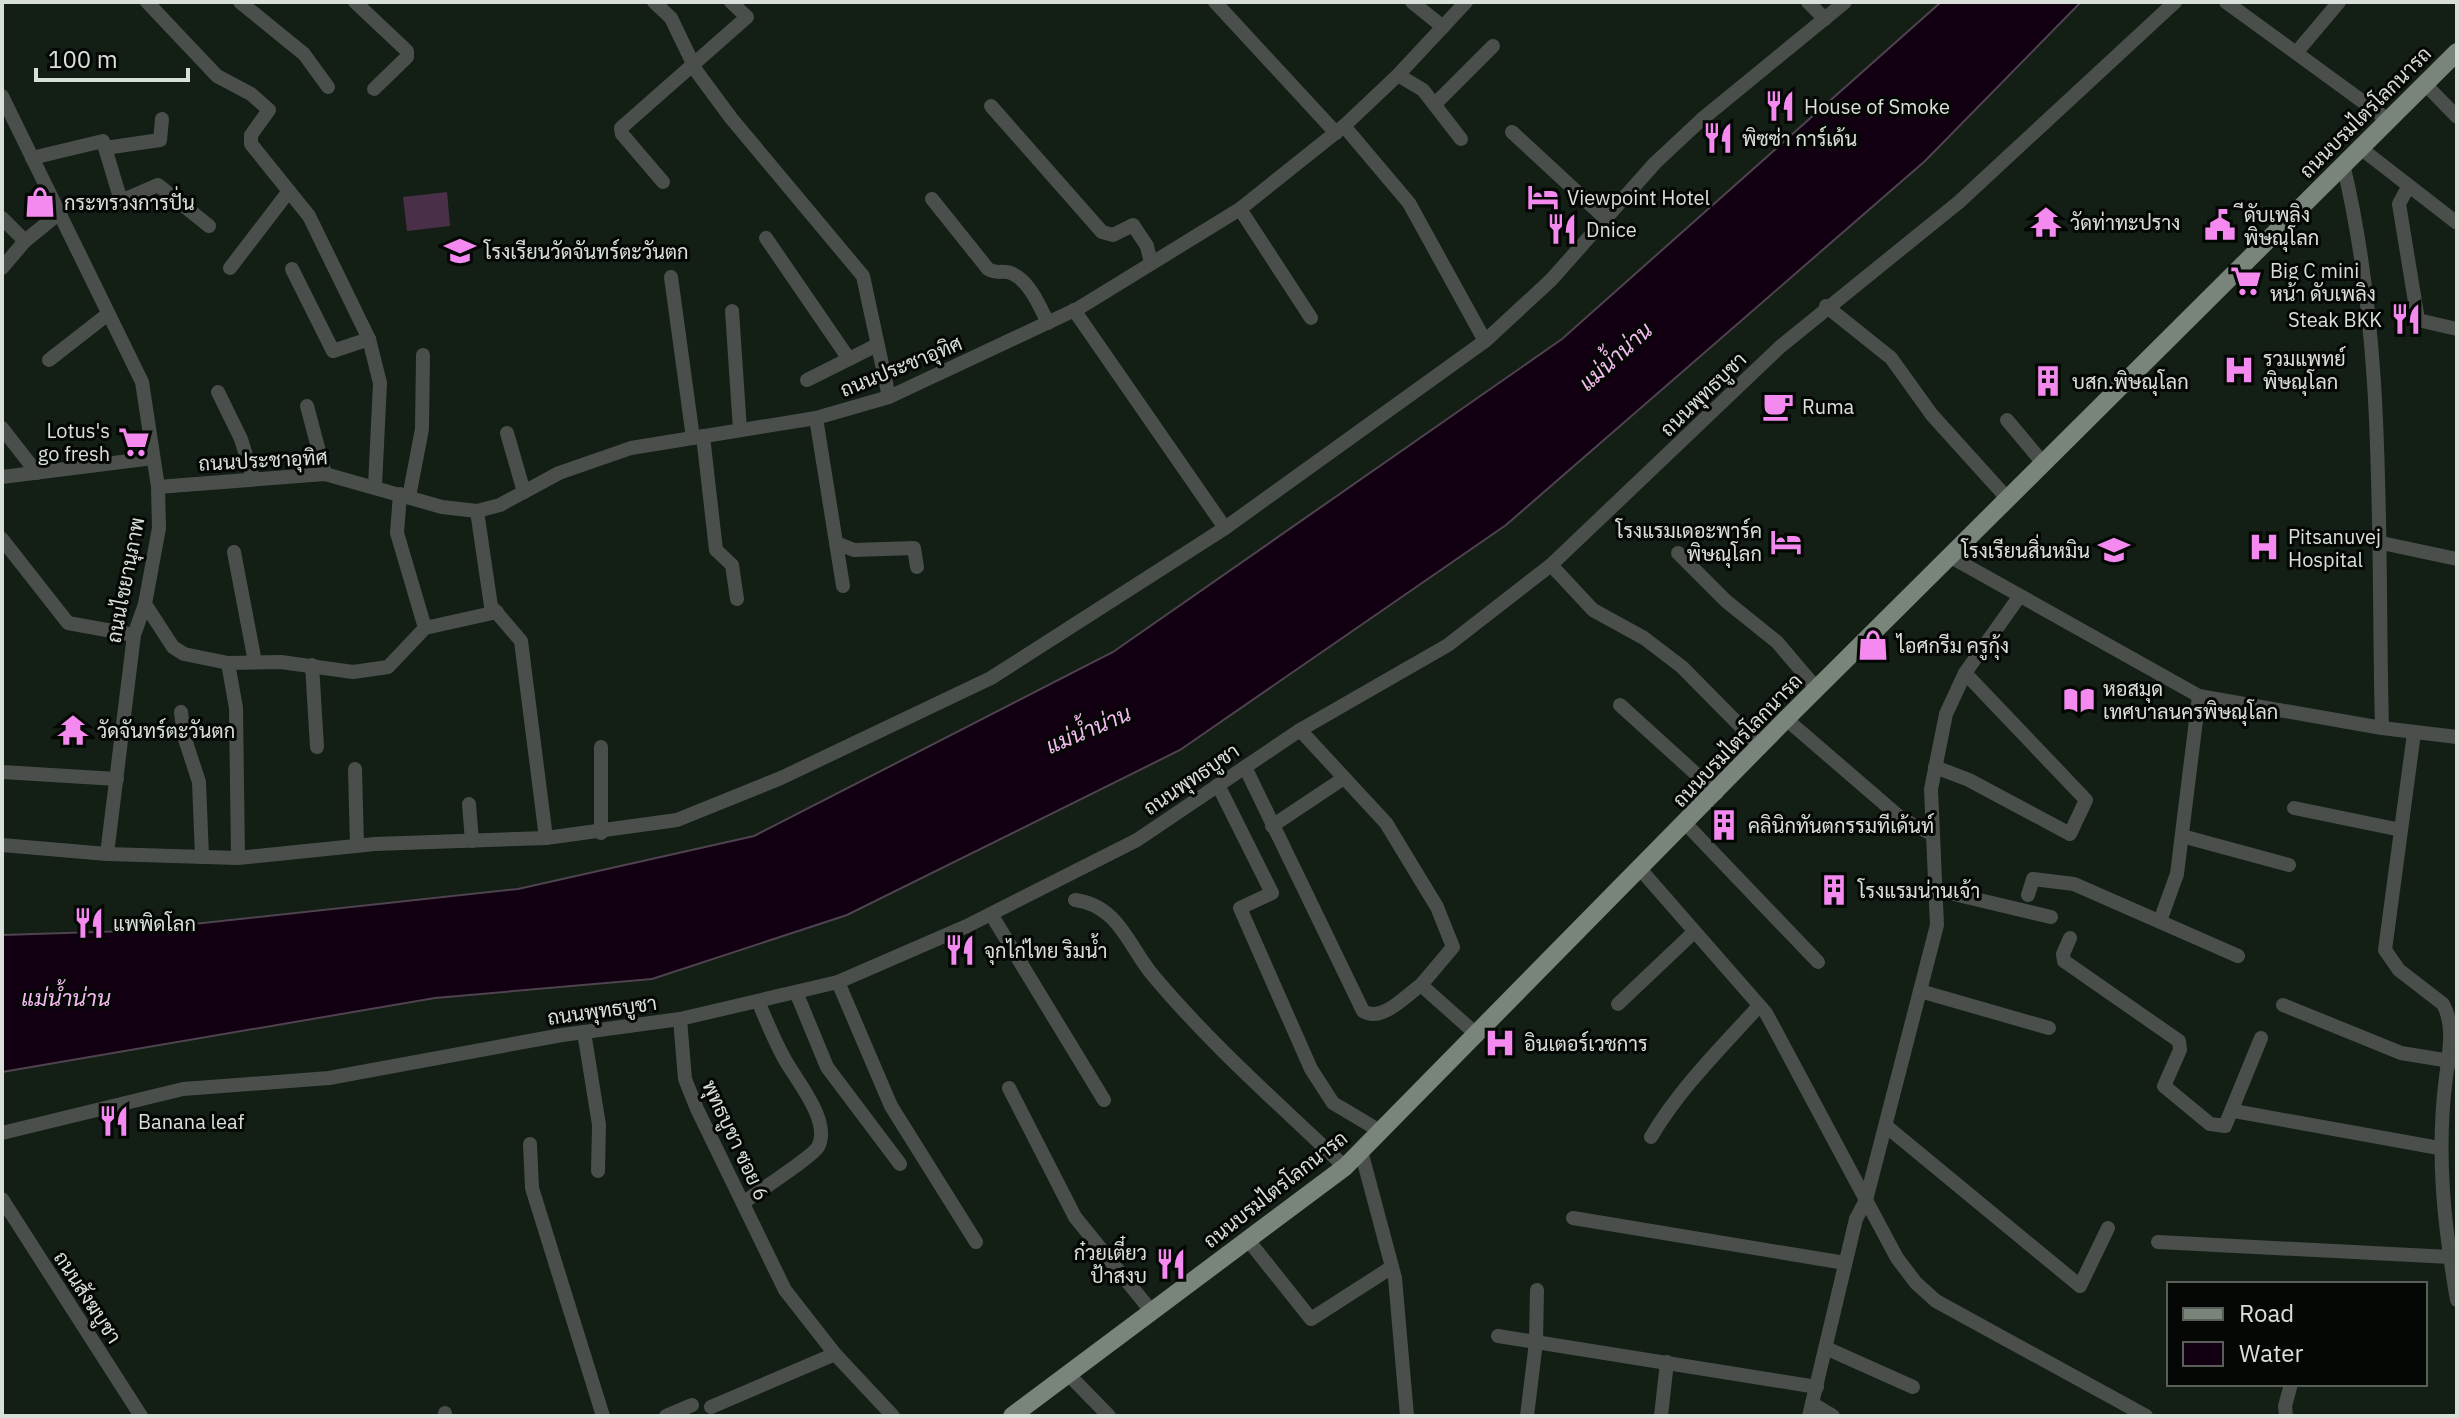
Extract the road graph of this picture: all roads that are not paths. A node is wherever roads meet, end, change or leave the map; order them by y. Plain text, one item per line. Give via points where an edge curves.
1 (147, 2) edge
2 (240, 2) edge
3 (355, 2) edge
4 (654, 2) edge
5 (731, 2) edge
6 (1215, 2) edge
7 (1412, 2) edge
8 (1466, 2) edge
9 (1808, 2) edge
10 (1845, 2) edge
11 (2175, 2) edge
12 (2226, 2) edge
13 (2339, 2) edge
14 (1825, 19) junction
15 (1443, 27) junction
16 (1493, 46) dead end
17 (2457, 52) edge
18 (2296, 53) junction
19 (693, 64) junction
20 (1398, 75) junction
21 (2425, 84) junction
22 (328, 87) dead end
23 (374, 89) dead end
24 (2, 96) edge
25 (1435, 104) junction
26 (991, 106) dead end
27 (2457, 117) edge
28 (162, 119) dead end
29 (2388, 120) junction
30 (1340, 130) junction
31 (1512, 132) dead end
32 (1461, 139) dead end
33 (2359, 147) junction
34 (105, 148) junction
35 (32, 158) junction
36 (2343, 164) junction
37 (663, 182) dead end
38 (2408, 187) junction
39 (289, 191) junction
40 (932, 199) dead end
41 (1240, 209) junction
42 (58, 214) junction
43 (2, 218) edge
44 (1605, 218) junction
45 (2457, 223) edge
46 (209, 226) dead end
47 (766, 238) dead end
48 (25, 241) junction
49 (1151, 263) junction
50 (2, 268) edge
51 (230, 268) dead end
52 (292, 269) dead end
53 (671, 277) dead end
54 (1826, 306) junction
55 (1074, 310) junction
56 (732, 311) dead end
57 (108, 314) junction
58 (1311, 318) dead end
59 (1048, 323) junction
60 (2457, 329) edge
61 (369, 339) junction
62 (1485, 341) junction
63 (875, 346) junction
64 (423, 355) dead end
65 (849, 359) junction
66 (49, 360) dead end
67 (807, 380) dead end
68 (218, 392) dead end
69 (889, 397) junction
70 (307, 406) dead end
71 (816, 418) junction
72 (2007, 420) dead end
73 (2, 428) edge
74 (740, 430) junction
75 (507, 433) dead end
76 (698, 437) junction
77 (153, 458) junction
78 (2043, 463) junction
79 (37, 473) junction
80 (325, 474) junction
81 (2, 477) edge
82 (253, 478) junction
83 (375, 486) junction
84 (158, 487) junction
85 (524, 492) junction
86 (405, 496) junction
87 (2007, 498) junction
88 (477, 511) junction
89 (1225, 528) junction
90 (2, 539) edge
91 (2377, 542) junction
92 (836, 543) junction
93 (234, 552) dead end
94 (1678, 553) dead end
95 (1949, 556) junction
96 (2457, 559) edge
97 (1551, 565) junction
98 (917, 567) dead end
99 (843, 586) dead end
100 (2019, 597) junction
101 (737, 599) dead end
102 (145, 604) junction
103 (497, 612) junction
104 (425, 628) junction
105 (134, 635) junction
106 (255, 662) junction
107 (228, 663) junction
108 (312, 665) junction
109 (1965, 673) junction
110 (1817, 689) junction
111 (2199, 696) junction
112 (1620, 705) dead end
113 (181, 712) dead end
114 (1786, 719) junction
115 (2382, 728) junction
116 (1300, 730) junction
117 (2414, 733) junction
118 (2457, 737) edge
119 (317, 747) dead end
120 (601, 747) dead end
121 (1761, 747) junction
122 (1245, 767) junction
123 (1935, 767) junction
124 (355, 769) dead end
125 (2, 772) edge
126 (1344, 778) junction
127 (117, 779) junction
128 (1218, 785) junction
129 (1717, 793) junction
130 (469, 804) dead end
131 (2294, 808) dead end
132 (1686, 824) junction
133 (1272, 826) junction
134 (2401, 830) junction
135 (601, 833) junction
136 (1932, 834) junction
137 (2182, 836) junction
138 (546, 838) junction
139 (472, 841) junction
140 (2, 845) edge
141 (357, 845) junction
142 (107, 854) junction
143 (202, 857) junction
144 (238, 858) junction
145 (2289, 865) dead end
146 (1641, 870) junction
147 (1937, 890) junction
148 (2028, 895) dead end
149 (1075, 900) dead end
150 (991, 914) junction
151 (2051, 917) dead end
152 (2160, 921) junction
153 (1694, 932) junction
154 (2070, 938) dead end
155 (2238, 956) dead end
156 (1818, 962) dead end
157 (838, 982) junction
158 (1421, 985) junction
159 (1920, 991) junction
160 (796, 992) junction
161 (758, 1001) junction
162 (1618, 1004) dead end
163 (2283, 1005) dead end
164 (1759, 1006) junction
165 (680, 1019) junction
166 (2049, 1028) dead end
167 (584, 1032) junction
168 (1475, 1033) junction
169 (2261, 1038) dead end
170 (2452, 1062) edge
171 (1009, 1088) dead end
172 (1104, 1100) dead end
173 (2234, 1111) junction
174 (2441, 1114) junction
175 (2457, 1116) edge
176 (1886, 1126) junction
177 (1380, 1131) junction
178 (2, 1133) edge
179 (1651, 1137) dead end
180 (530, 1144) dead end
181 (2439, 1148) junction
182 (1361, 1151) junction
183 (900, 1164) dead end
184 (1345, 1167) junction
185 (598, 1171) dead end
186 (2, 1199) edge
187 (1866, 1200) junction
188 (743, 1203) junction
189 (1573, 1218) dead end
190 (2108, 1228) dead end
191 (1248, 1240) junction
192 (976, 1242) dead end
193 (2158, 1242) dead end
194 (2450, 1257) junction
195 (1845, 1263) junction
196 (1392, 1267) junction
197 (1537, 1290) dead end
198 (2457, 1300) edge
199 (1152, 1312) junction
200 (1498, 1336) dead end
201 (1536, 1342) junction
202 (1828, 1349) junction
203 (835, 1354) junction
204 (1667, 1362) junction
205 (1069, 1375) junction
206 (2290, 1386) edge
207 (1817, 1387) junction
208 (1913, 1387) dead end
209 (692, 1405) dead end
210 (711, 1407) dead end
211 (1811, 1410) edge
212 (141, 1416) edge
213 (603, 1416) edge
214 (666, 1416) edge
215 (893, 1416) edge
216 (1012, 1416) edge
217 (1109, 1416) edge
218 (1407, 1416) edge
219 (1527, 1416) edge
220 (1661, 1416) edge
221 (1833, 1416) edge
222 (2146, 1416) edge
223 (2286, 1416) edge

1 - 39 street via 217,76 269,110 251,135 251,144
2 - 22 street via 304,54
3 - 23 street via 407,51
4 - 19 street via 671,18
5 - 19 street via 747,17
6 - 30 street
7 - 15 street
8 - 15 street, ถนนประชาอุทิศ
9 - 14 street
10 - 14 street
11 - 54 street, ถนนพุทธบูชา via 1959,202
12 - 18 street
13 - 18 street
14 - 44 street via 1701,120
15 - 20 street, ถนนประชาอุทิศ
16 - 25 street
17 - 21 main road, ถนนบรมไตรโลกนารถ
18 - 29 street
19 - 37 street via 621,128
19 - 63 street via 731,118 863,276
20 - 25 street
20 - 30 street, ถนนประชาอุทิศ
21 - 27 street
21 - 29 main road, ถนนบรมไตรโลกนารถ
24 - 35 street, ถนนไชยานุภาพ
25 - 32 street
26 - 49 street via 1102,232 1113,235 1133,225
28 - 34 street via 160,140
29 - 33 main road, ถนนบรมไตรโลกนารถ
30 - 41 street, ถนนประชาอุทิศ
30 - 62 street via 1409,203
31 - 44 street
33 - 36 main road, ถนนบรมไตรโลกนารถ
33 - 38 street
34 - 35 street via 103,141
34 - 46 street via 121,201 158,185
35 - 42 street, ถนนไชยานุภาพ
36 - 78 main road, ถนนบรมไตรโลกนารถ
36 - 91 street via 2369,303
38 - 45 street
38 - 60 street via 2399,204 2418,320
39 - 51 street
39 - 61 street via 309,216
40 - 59 street via 988,269 1018,277
41 - 49 street, ถนนประชาอุทิศ
41 - 58 street
42 - 48 street
42 - 57 street, ถนนไชยานุภาพ
43 - 48 street
44 - 62 street via 1551,280
47 - 65 street
48 - 50 street
49 - 55 street, ถนนประชาอุทิศ
52 - 61 street via 333,351
53 - 76 street
54 - 87 street via 1891,358 1932,415
54 - 97 street, ถนนพุทธบูชา
55 - 59 street, ถนนประชาอุทิศ
55 - 89 street
56 - 74 street
57 - 66 street
57 - 77 street, ถนนไชยานุภาพ via 142,382
59 - 69 street, ถนนประชาอุทิศ
61 - 83 street via 380,383
62 - 89 street
63 - 65 street
63 - 69 street
64 - 86 street via 422,429
65 - 67 street
68 - 82 street
69 - 71 street, ถนนประชาอุทิศ
70 - 80 street
71 - 74 street, ถนนประชาอุทิศ
71 - 92 street
72 - 78 street
73 - 79 street
74 - 76 street, ถนนประชาอุทิศ
75 - 85 street
76 - 85 street, ถนนประชาอุทิศ via 631,448 559,473
76 - 101 street via 716,550 732,565
77 - 79 street
77 - 84 street, ถนนไชยานุภาพ
78 - 87 main road, ถนนบรมไตรโลกนารถ
79 - 81 street
80 - 82 street, ถนนประชาอุทิศ
80 - 83 street, ถนนประชาอุทิศ
82 - 84 street, ถนนประชาอุทิศ
83 - 86 street, ถนนประชาอุทิศ
84 - 102 street, ถนนไชยานุภาพ via 159,528
85 - 88 street, ถนนประชาอุทิศ
86 - 88 street, ถนนประชาอุทิศ
86 - 104 street via 397,533
87 - 95 main road, ถนนบรมไตรโลกนารถ
88 - 103 street via 487,593
89 - 135 street via 991,678 781,778 690,815
90 - 105 street via 68,623
91 - 96 street
91 - 115 street
92 - 98 street via 854,550 914,548
92 - 99 street
93 - 106 street
94 - 110 street via 1777,642
95 - 100 street
95 - 110 main road, ถนนบรมไตรโลกนารถ
97 - 116 street, ถนนพุทธบูชา via 1448,645
97 - 121 street via 1593,610 1682,667
100 - 109 street
100 - 111 street
102 - 105 street, ถนนไชยานุภาพ
102 - 107 street via 173,647
103 - 104 street
103 - 138 street via 521,641
104 - 108 street via 388,667 353,672
105 - 127 street, ถนนไชยานุภาพ
106 - 107 street
106 - 108 street
107 - 144 street via 236,708
108 - 119 street
109 - 123 street via 1946,714
109 - 123 street via 2086,800 2070,834
110 - 114 main road, ถนนบรมไตรโลกนารถ
111 - 115 street
111 - 137 street
112 - 129 street
113 - 143 street via 199,782
114 - 121 main road, ถนนบรมไตรโลกนารถ
114 - 136 street via 1902,819
115 - 117 street
116 - 122 street, ถนนพุทธบูชา
116 - 126 street
117 - 118 street
117 - 134 street
120 - 135 street
121 - 129 main road, ถนนบรมไตรโลกนารถ
122 - 128 street, ถนนพุทธบูชา
122 - 133 street
123 - 136 street
124 - 141 street
125 - 127 street
126 - 133 street
126 - 158 street via 1386,823 1437,907 1453,947
127 - 142 street, ถนนไชยานุภาพ
128 - 150 street, ถนนพุทธบูชา via 1137,840
128 - 177 street via 1272,893 1240,908 1311,1069 1333,1103
129 - 132 main road, ถนนบรมไตรโลกนารถ
130 - 139 street
131 - 134 street
132 - 146 main road, ถนนบรมไตรโลกนารถ
132 - 156 street
133 - 158 street via 1363,1011 1380,1015
134 - 170 street via 2385,950 2399,970 2443,1004
135 - 138 street
136 - 147 street
137 - 145 street
137 - 152 street via 2177,874
138 - 139 street
139 - 141 street
140 - 142 street
141 - 144 street
142 - 143 street
143 - 144 street
146 - 153 street
146 - 168 main road, ถนนบรมไตรโลกนารถ
147 - 151 street
147 - 159 street via 1937,925
148 - 152 street via 2033,879 2062,881
149 - 184 street via 1099,907 1116,920 1151,972 1216,1045
150 - 157 street, ถนนพุทธบูชา
150 - 172 street
152 - 155 street
153 - 162 street
153 - 164 street
154 - 173 street via 2064,961 2179,1041 2180,1050 2164,1080 2168,1090 2218,1127 2225,1126
157 - 160 street, ถนนพุทธบูชา
157 - 192 street via 891,1106
158 - 168 street
159 - 166 street
159 - 176 street
160 - 161 street, ถนนพุทธบูชา
160 - 183 street via 827,1067
161 - 165 street, ถนนพุทธบูชา
161 - 188 street via 812,1105 820,1140 813,1153
163 - 170 street via 2401,1053
164 - 179 street via 1667,1110
164 - 187 street
165 - 167 street, ถนนพุทธบูชา
165 - 188 street, พุทธบูชา ซอย 6 via 685,1079
167 - 178 street, ถนนพุทธบูชา via 329,1078 183,1089
167 - 185 street via 599,1125
168 - 177 main road, ถนนบรมไตรโลกนารถ
169 - 173 street
170 - 174 street
171 - 199 street via 1075,1217
173 - 181 street
174 - 175 street
174 - 181 street
176 - 187 street
176 - 190 street via 2080,1286
177 - 182 main road, ถนนบรมไตรโลกนารถ
180 - 213 street via 532,1188
181 - 194 street
182 - 184 main road, ถนนบรมไตรโลกนารถ
182 - 196 street
184 - 191 main road, ถนนบรมไตรโลกนารถ
186 - 212 street, ถนนสังฆบูชา
187 - 195 street
187 - 222 street via 1897,1258 1936,1301
188 - 203 street, พุทธบูชา ซอย 6 via 785,1290
189 - 195 street
191 - 196 street via 1311,1319
191 - 199 main road, ถนนบรมไตรโลกนารถ
193 - 194 street
194 - 198 street
195 - 202 street
196 - 218 street
197 - 201 street
199 - 205 main road, ถนนบรมไตรโลกนารถ
200 - 201 street
201 - 204 street
201 - 219 street
202 - 207 street
202 - 208 street
203 - 210 street
203 - 215 street, พุทธบูชา ซอย 6
204 - 207 street
204 - 220 street
205 - 216 main road, ถนนบรมไตรโลกนารถ
205 - 217 street
206 - 223 street
207 - 211 street
209 - 214 street
211 - 221 street

